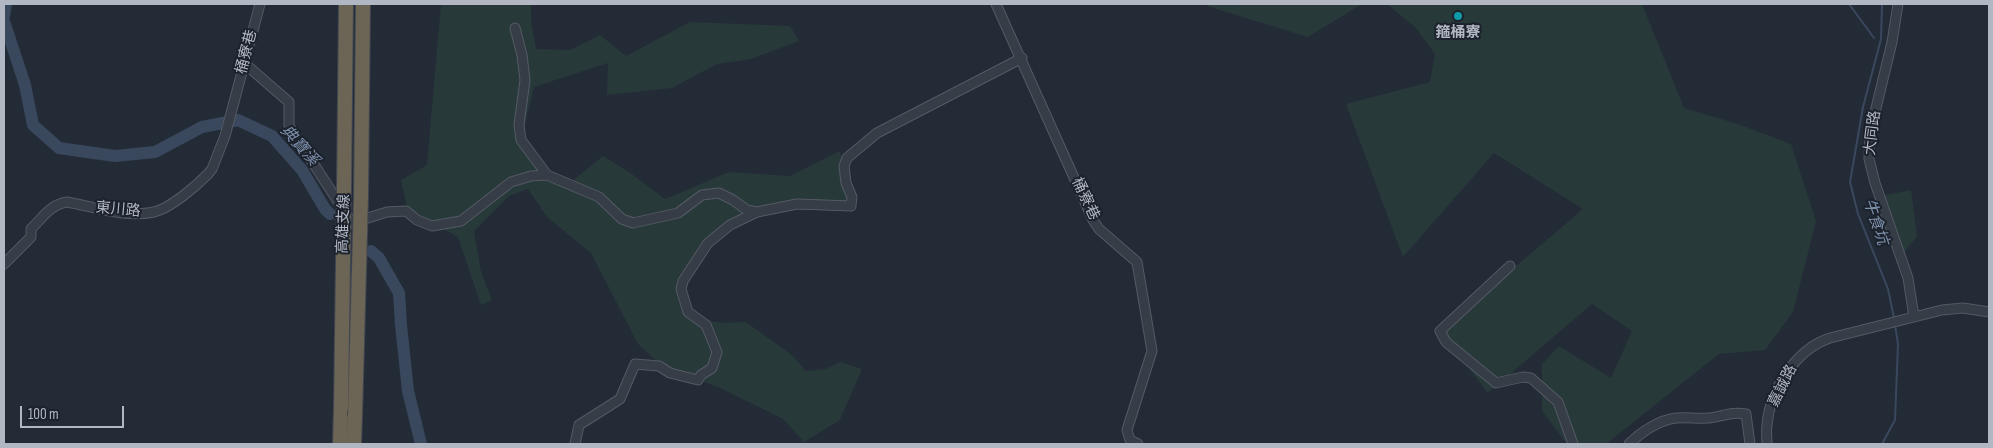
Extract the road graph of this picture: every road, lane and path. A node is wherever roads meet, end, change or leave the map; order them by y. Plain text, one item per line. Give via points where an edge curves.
1 (260, 4) edge
2 (346, 4) edge
3 (363, 4) edge
4 (996, 4) edge
5 (1898, 4) edge
6 (515, 28) dead end
7 (1022, 58) junction
8 (244, 63) junction
9 (224, 136) joint
10 (547, 175) junction
11 (757, 212) junction
12 (4, 264) edge
13 (1510, 266) dead end
14 (1989, 312) edge
15 (1914, 317) junction
16 (340, 444) edge
17 (354, 444) edge
18 (575, 444) edge
19 (1138, 444) edge
20 (1573, 444) edge
21 (1629, 444) edge
22 (1750, 444) edge
23 (1767, 444) edge

1 - 8 street, 桶寮巷
2 - 16 highway, 高雄支線, bridge
3 - 17 highway, 高雄支線, bridge
4 - 7 street, 桶寮巷
5 - 15 street, 大同路 via 1870,133 1869,159 1908,278
6 - 10 street via 525,80 519,125 521,140
7 - 11 street via 877,134 847,158 844,166 852,197 851,206 796,204
7 - 19 street, 桶寮巷 via 1099,229 1136,262 1152,351 1127,430 1130,440
8 - 9 street, 桶寮巷
8 - 10 street via 289,102 289,126 352,223 387,212 406,210 432,226 462,221 511,182
9 - 12 street, 東川路 via 208,174 165,208 154,212 116,212 60,203 31,229 31,237
10 - 11 street via 599,196 622,219 633,223 678,213 702,195 719,194
11 - 18 street via 730,225 708,243 683,281 681,289 688,312 706,325 717,352 712,368 698,380 670,373 659,366 635,364 620,399 579,426
13 - 20 street via 1440,331 1446,342 1496,383 1531,378 1558,402
14 - 15 street via 1963,308
15 - 23 street, 嘉誠路 via 1821,341 1799,357 1773,400 1767,425
21 - 22 street via 1661,422 1676,418 1710,418 1735,412 1746,414

